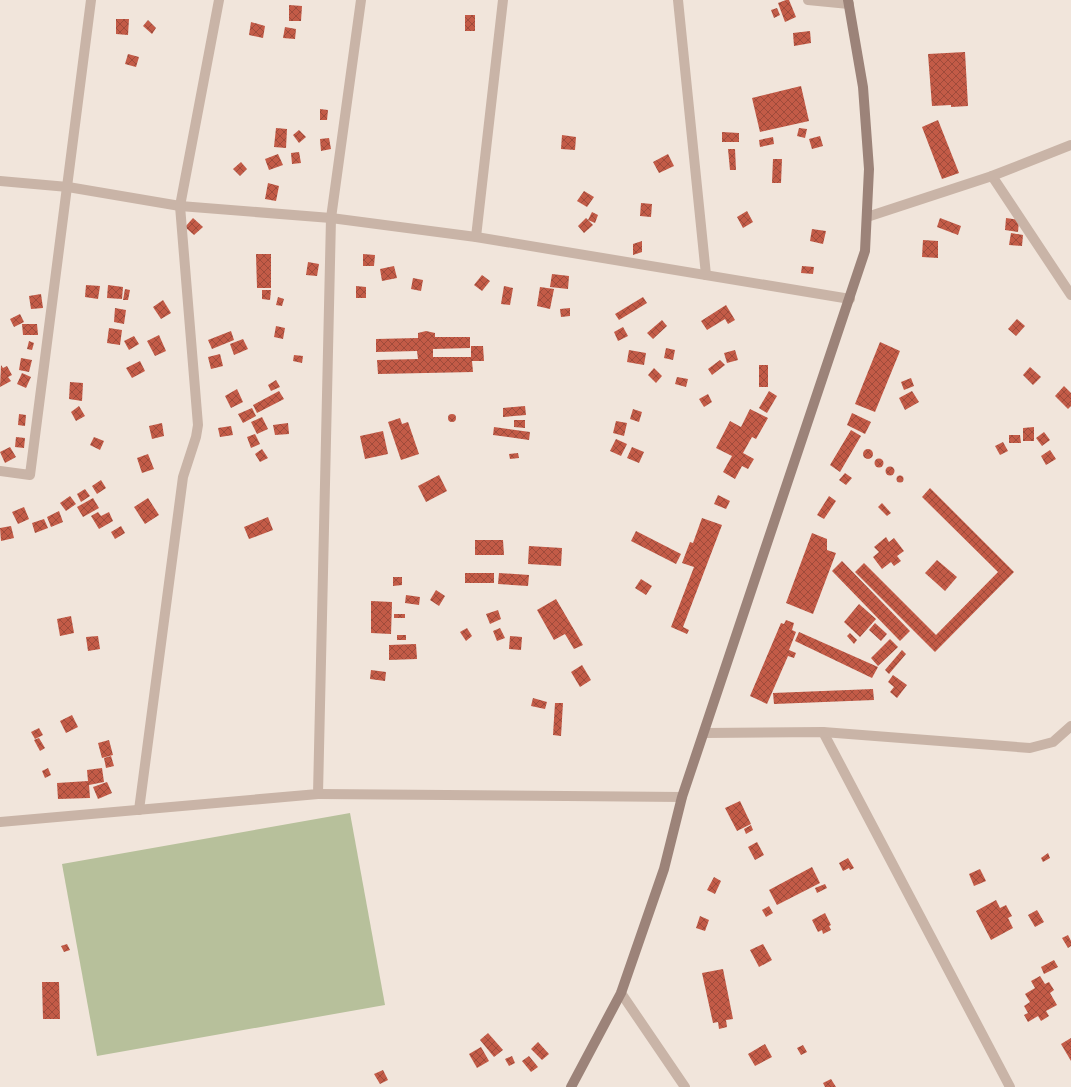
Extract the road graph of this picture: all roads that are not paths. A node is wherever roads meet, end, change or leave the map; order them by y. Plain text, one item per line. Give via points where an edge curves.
1 (91, 0) edge
2 (219, 0) edge
3 (361, 0) edge
4 (503, 0) edge
5 (678, 0) edge
6 (808, 0) edge
7 (849, 2) edge
8 (1071, 145) edge
9 (992, 176) junction
10 (0, 181) edge
11 (68, 187) junction
12 (180, 206) junction
13 (331, 218) junction
14 (867, 218) junction
15 (476, 237) junction
16 (706, 274) junction
17 (1071, 295) edge
18 (850, 299) junction
19 (0, 471) edge
20 (1071, 726) edge
21 (823, 732) junction
22 (705, 733) junction
23 (318, 794) junction
24 (682, 797) junction
25 (139, 810) junction
26 (0, 822) edge
27 (621, 993) junction
28 (571, 1087) edge
29 (685, 1087) edge
30 (1010, 1087) edge

1 - 11 street
2 - 12 street
3 - 13 street
4 - 15 street
5 - 16 street
6 - 7 street
7 - 14 street via 863,87 869,169
8 - 9 street
9 - 14 street
9 - 17 street
10 - 11 street
11 - 12 street
11 - 19 street via 30,475
12 - 13 street
12 - 25 street via 198,425 183,477
13 - 15 street
13 - 23 street
14 - 18 street via 865,251
15 - 16 street
16 - 18 street
18 - 22 street
20 - 21 street via 1053,742 1030,748
21 - 22 street
21 - 30 street
22 - 24 street
23 - 24 street
23 - 25 street
24 - 27 street via 664,869
25 - 26 street
27 - 28 street
27 - 29 street

